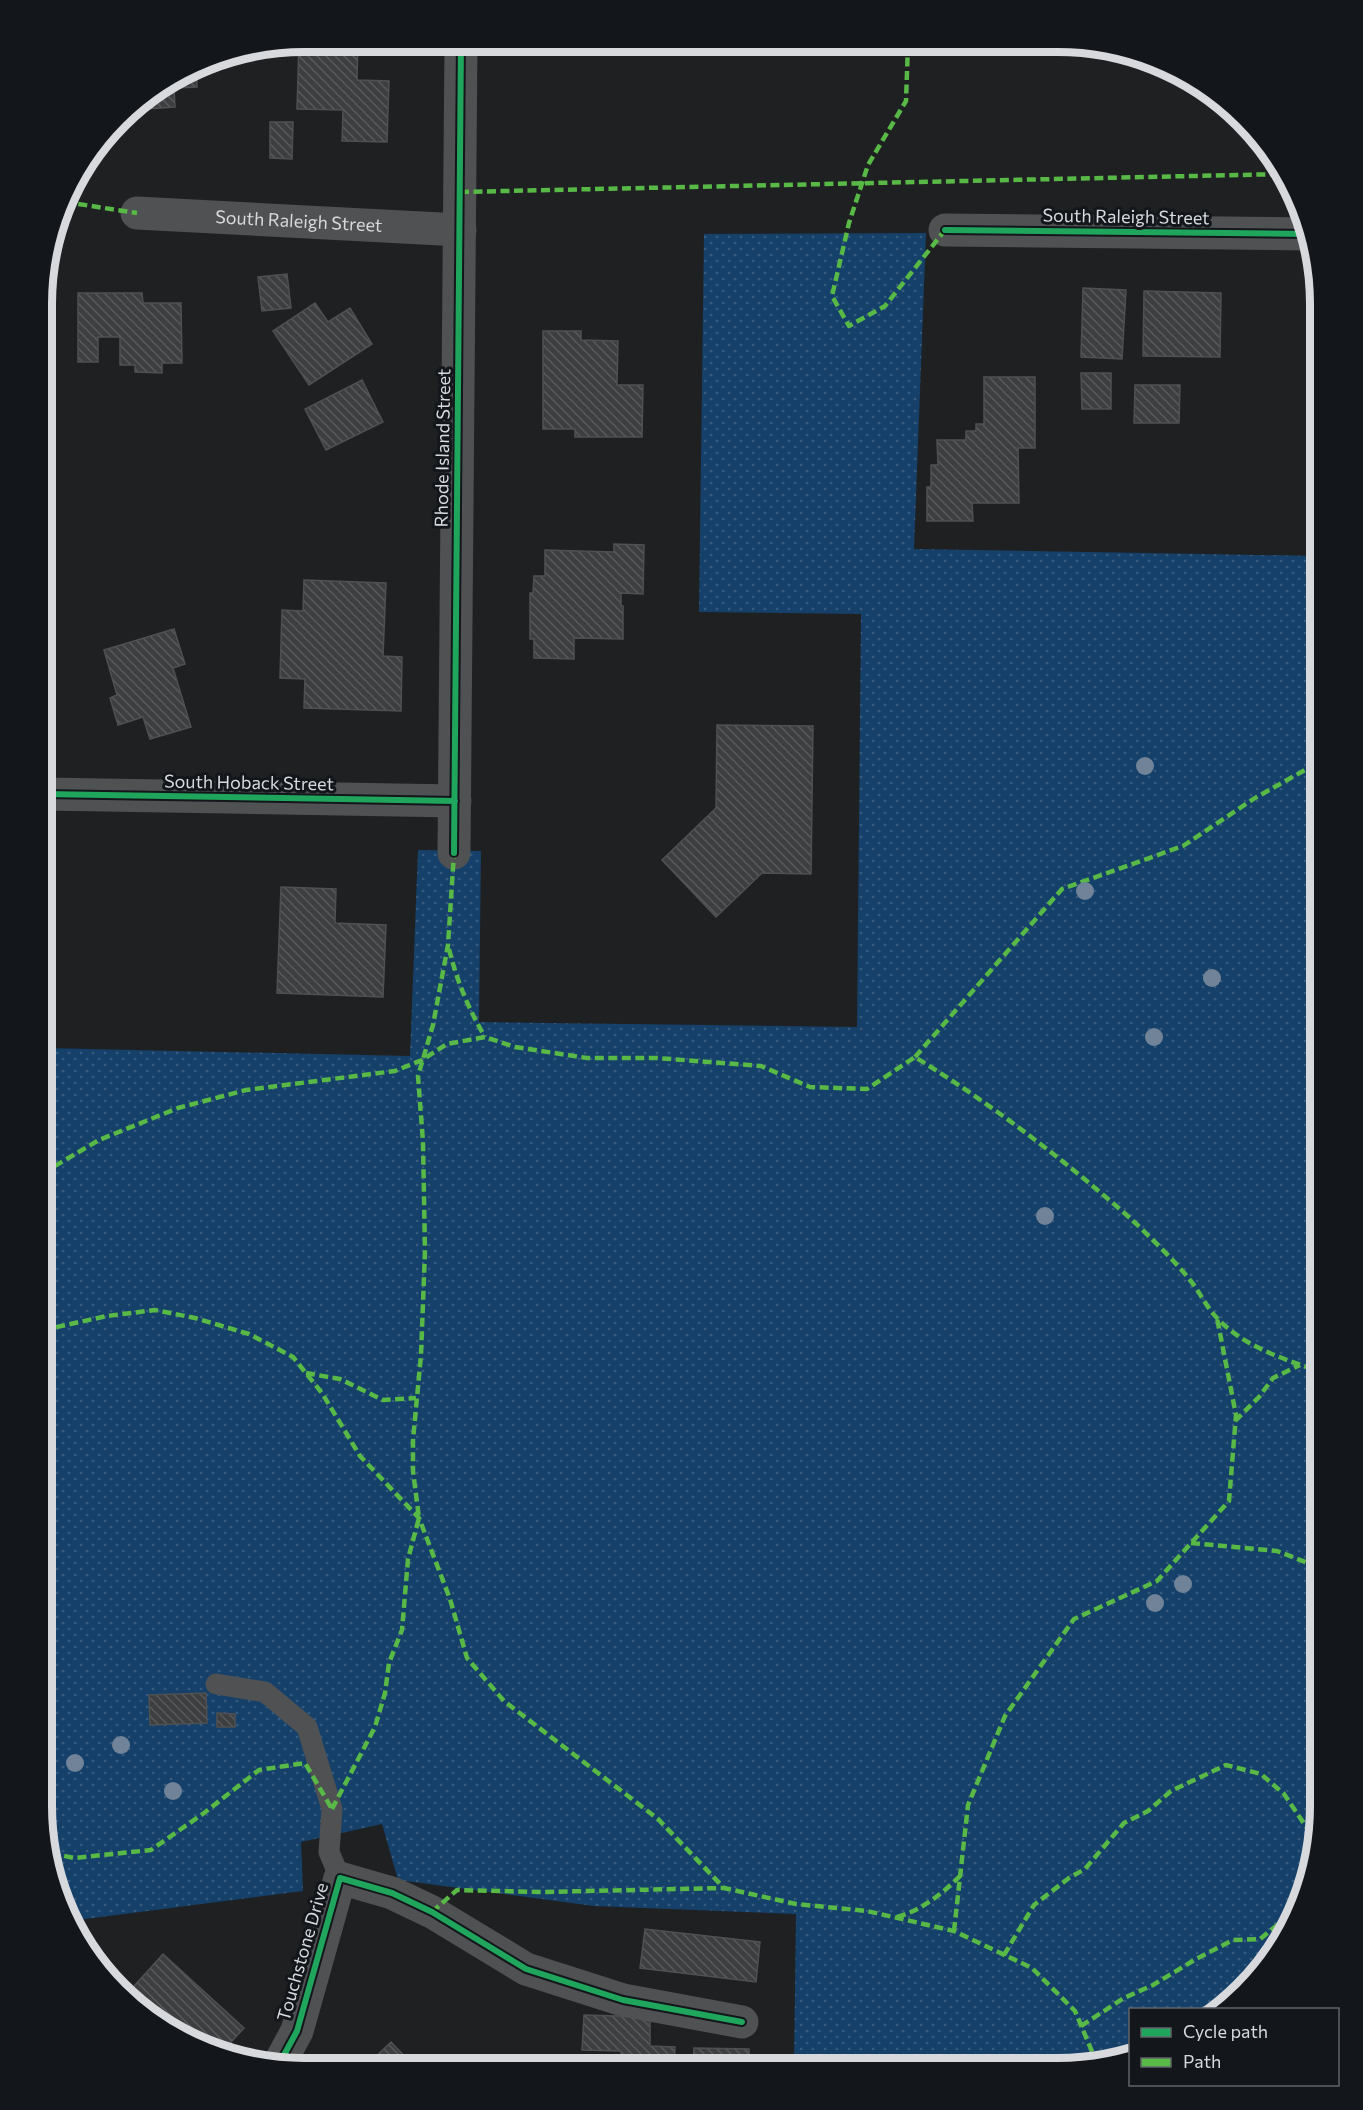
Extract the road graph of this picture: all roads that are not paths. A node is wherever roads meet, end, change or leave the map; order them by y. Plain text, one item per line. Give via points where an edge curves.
1 (461, 52) edge
2 (137, 213) dead end
3 (460, 230) junction
4 (945, 230) dead end
5 (1300, 234) edge
6 (53, 794) edge
7 (454, 801) junction
8 (454, 853) dead end
9 (216, 1684) dead end
10 (340, 1878) junction
11 (742, 2022) dead end
12 (283, 2056) edge

1 - 3 street, Rhode Island Street
2 - 3 street, South Raleigh Street
3 - 7 street, Rhode Island Street
4 - 5 street, South Raleigh Street
6 - 7 street, South Hoback Street
7 - 8 street, Rhode Island Street
9 - 10 lane via 265,1692 307,1726 332,1809 329,1852
10 - 11 street, Touchstone Drive via 392,1893 432,1912 526,1969 623,2000
10 - 12 street, Touchstone Drive via 297,2031

